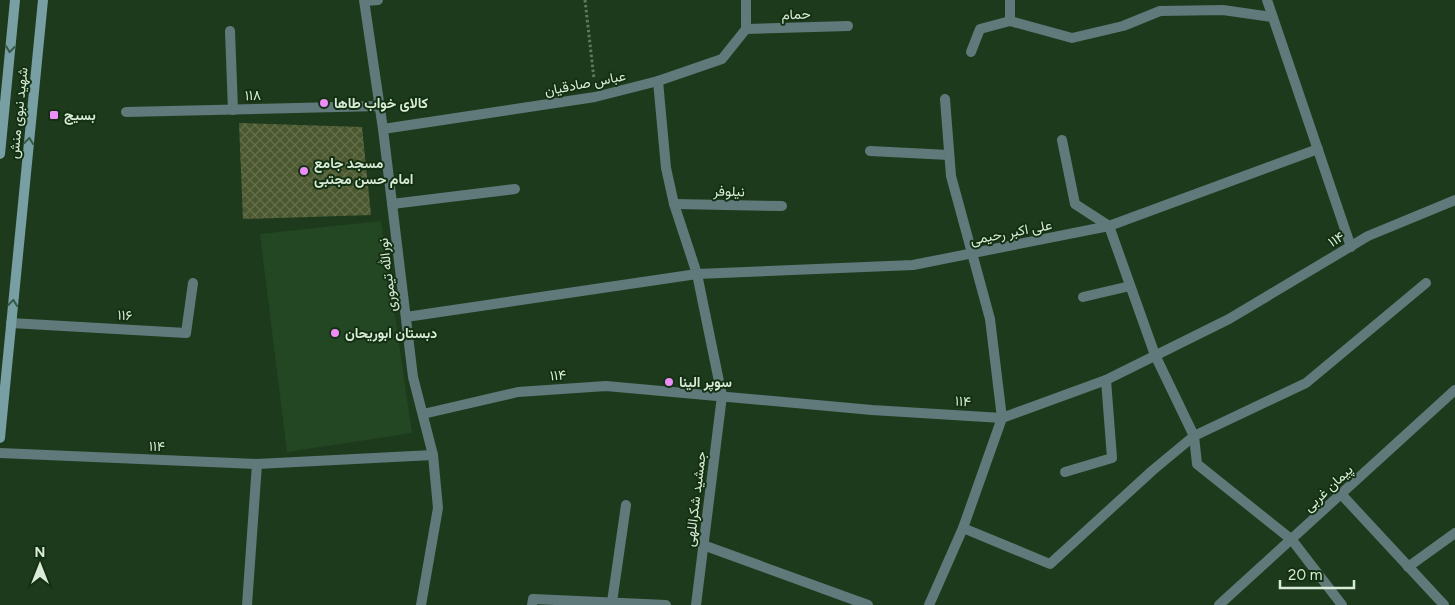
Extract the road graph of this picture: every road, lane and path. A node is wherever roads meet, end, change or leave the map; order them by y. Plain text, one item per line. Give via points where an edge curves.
1 (15, 0) edge
2 (43, 0) edge
3 (378, 0) edge
4 (585, 0) edge
5 (746, 0) edge
6 (1010, 0) edge
7 (1267, 0) edge
8 (364, 1) edge
9 (1272, 17) junction
10 (1010, 22) junction
11 (848, 26) dead end
12 (746, 29) junction
13 (230, 31) dead end
14 (971, 52) dead end
15 (658, 81) junction
16 (596, 97) junction
17 (945, 99) dead end
18 (380, 106) junction
19 (233, 110) junction
20 (126, 112) dead end
21 (383, 129) junction
22 (1062, 140) dead end
23 (1318, 150) junction
24 (870, 152) dead end
25 (0, 154) edge
26 (949, 155) junction
27 (515, 189) dead end
28 (1455, 200) edge
29 (392, 204) junction
30 (674, 204) junction
31 (782, 206) dead end
32 (1109, 226) junction
33 (1351, 246) junction
34 (973, 254) junction
35 (697, 274) junction
36 (193, 283) dead end
37 (1426, 283) dead end
38 (1130, 286) junction
39 (1083, 296) dead end
40 (406, 317) junction
41 (11, 322) junction
42 (1155, 355) junction
43 (1106, 380) junction
44 (1455, 390) edge
45 (722, 396) junction
46 (423, 414) junction
47 (1002, 418) junction
48 (1194, 436) junction
49 (0, 438) edge
50 (0, 453) edge
51 (433, 455) junction
52 (257, 464) junction
53 (1065, 472) dead end
54 (1341, 494) junction
55 (626, 505) dead end
56 (963, 528) junction
57 (1455, 533) edge
58 (1292, 540) junction
59 (703, 545) junction
60 (1408, 567) junction
61 (612, 602) junction
62 (248, 605) edge
63 (421, 605) edge
64 (532, 605) edge
65 (666, 605) edge
66 (696, 605) edge
67 (868, 605) edge
68 (929, 605) edge
69 (1219, 605) edge
70 (1342, 605) edge
71 (1444, 605) edge

1 -> 25 main road, شهید نبوی منش
41 -> 2 main road, شهید نبوی منش
3 - 8 street
4 - 16 path
5 - 12 street
6 - 10 street
7 - 9 street
8 - 18 street, نورالله تیموری
9 - 10 street via 1222,10 1160,11 1122,26 1072,38
9 - 23 street
10 - 14 street via 980,29
11 - 12 street, حمام
12 - 15 street, عباس صادقیان via 722,59
13 - 19 street
15 - 16 street, عباس صادقیان
15 - 30 street, جمشید شکراللهی via 666,168
16 - 21 street, عباس صادقیان
17 - 26 street
18 - 19 street, ۱۱۸
18 - 21 street, نورالله تیموری
19 - 20 street, ۱۱۸
21 - 29 street, نورالله تیموری
22 - 32 street via 1076,204
23 - 32 street, علی اکبر رحیمی
23 - 33 street
24 - 26 street
26 - 34 street via 951,176
27 - 29 street
28 - 33 street, ۱۱۴
29 - 40 street, نورالله تیموری
30 - 31 street, نیلوفر
30 - 35 street, جمشید شکراللهی
32 - 34 street, علی اکبر رحیمی
32 - 38 street
33 - 42 street, ۱۱۴ via 1229,319
34 - 35 street, علی اکبر رحیمی via 913,265
34 - 47 street via 990,319
35 - 40 street, علی اکبر رحیمی
35 - 45 street, جمشید شکراللهی
36 - 41 street, ۱۱۶ via 186,333
37 - 48 street via 1306,383
38 - 39 street
38 - 42 street
40 - 46 street, نورالله تیموری via 413,376
41 - 49 main road, شهید نبوی منش
42 - 43 street, ۱۱۴
42 - 48 street
43 - 47 street, ۱۱۴
43 - 53 street via 1112,458
44 - 54 street, پیمان غربی
45 - 46 street, ۱۱۴ via 606,386 518,392
45 - 47 street, ۱۱۴
45 - 59 street, جمشید شکراللهی
46 - 51 street, نورالله تیموری
47 - 56 street
48 - 56 street via 1050,564
48 - 58 street via 1197,464
50 - 52 street, ۱۱۴
51 - 52 street, ۱۱۴
51 - 63 street, نورالله تیموری via 438,508
52 - 62 street
54 - 58 street, پیمان غربی
54 - 60 street
55 - 61 street
56 - 68 street
57 - 60 street
58 - 69 street, پیمان غربی
58 - 70 street
59 - 66 street, جمشید شکراللهی
59 - 67 street
60 - 71 street
61 - 64 street via 533,599
61 - 65 street

